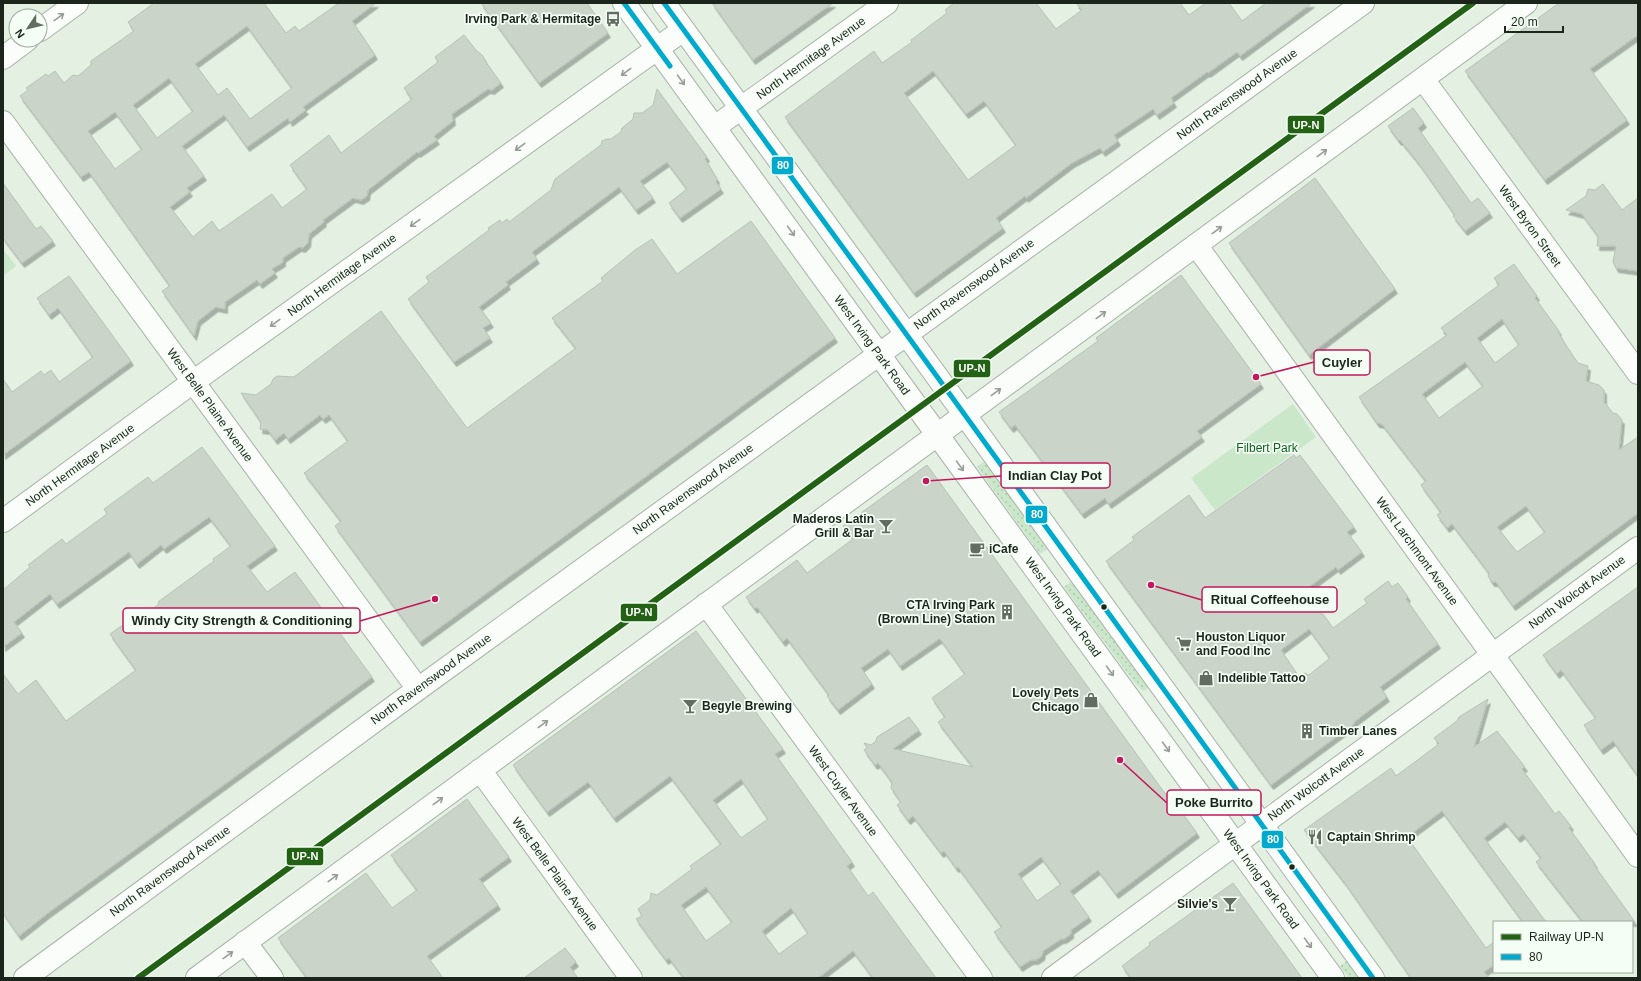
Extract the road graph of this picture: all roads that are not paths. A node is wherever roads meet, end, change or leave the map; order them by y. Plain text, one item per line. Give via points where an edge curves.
1 (77, 3) edge
2 (624, 3) edge
3 (664, 3) edge
4 (887, 3) edge
5 (1363, 3) edge
6 (1526, 3) edge
7 (48, 24) edge
8 (683, 30) junction
9 (16, 48) edge
10 (658, 49) junction
11 (3, 58) edge
12 (1423, 79) junction
13 (741, 109) junction
14 (3, 122) edge
15 (715, 127) junction
16 (1196, 245) junction
17 (906, 334) junction
18 (878, 354) junction
19 (1638, 373) edge
20 (193, 382) junction
21 (964, 415) junction
22 (937, 434) junction
23 (3, 522) edge
24 (1638, 548) edge
25 (706, 604) junction
26 (1492, 655) junction
27 (418, 689) junction
28 (480, 770) junction
29 (1263, 824) junction
30 (1235, 844) junction
31 (1638, 856) edge
32 (245, 942) junction
33 (25, 978) edge
34 (197, 978) edge
35 (272, 978) edge
36 (631, 978) edge
37 (981, 978) edge
38 (1053, 978) edge
39 (1333, 978) edge
40 (1373, 978) edge

7 -> 1 street
2 - 10 street, West Irving Park Road
3 - 8 street
4 - 13 street, North Hermitage Avenue
5 - 17 street, North Ravenswood Avenue
6 - 12 street
8 - 10 street, North Hermitage Avenue
8 - 13 street
9 - 11 street
10 -> 15 street, West Irving Park Road
10 -> 20 street, North Hermitage Avenue
16 -> 12 street
12 - 19 street, West Byron Street
13 - 15 street, North Hermitage Avenue
13 - 17 street
14 - 20 street, West Belle Plaine Avenue
15 -> 18 street, West Irving Park Road
21 -> 16 street
16 - 26 street, West Larchmont Avenue
17 - 18 street, North Ravenswood Avenue
17 - 21 street
18 - 22 street, West Irving Park Road
18 - 27 street, North Ravenswood Avenue
20 - 23 street, North Hermitage Avenue
20 - 27 street, West Belle Plaine Avenue
21 - 22 street
21 - 29 street
22 - 25 street
22 -> 30 street, West Irving Park Road
24 - 26 street, North Wolcott Avenue
28 -> 25 street
25 - 37 street, West Cuyler Avenue
26 - 29 street, North Wolcott Avenue
26 - 31 street, West Larchmont Avenue
27 - 33 street, North Ravenswood Avenue
32 -> 28 street
28 - 36 street, West Belle Plaine Avenue
29 - 30 street, North Wolcott Avenue
29 - 40 street
30 - 38 street, North Wolcott Avenue
30 -> 39 street, West Irving Park Road
34 -> 32 street
32 - 35 street

